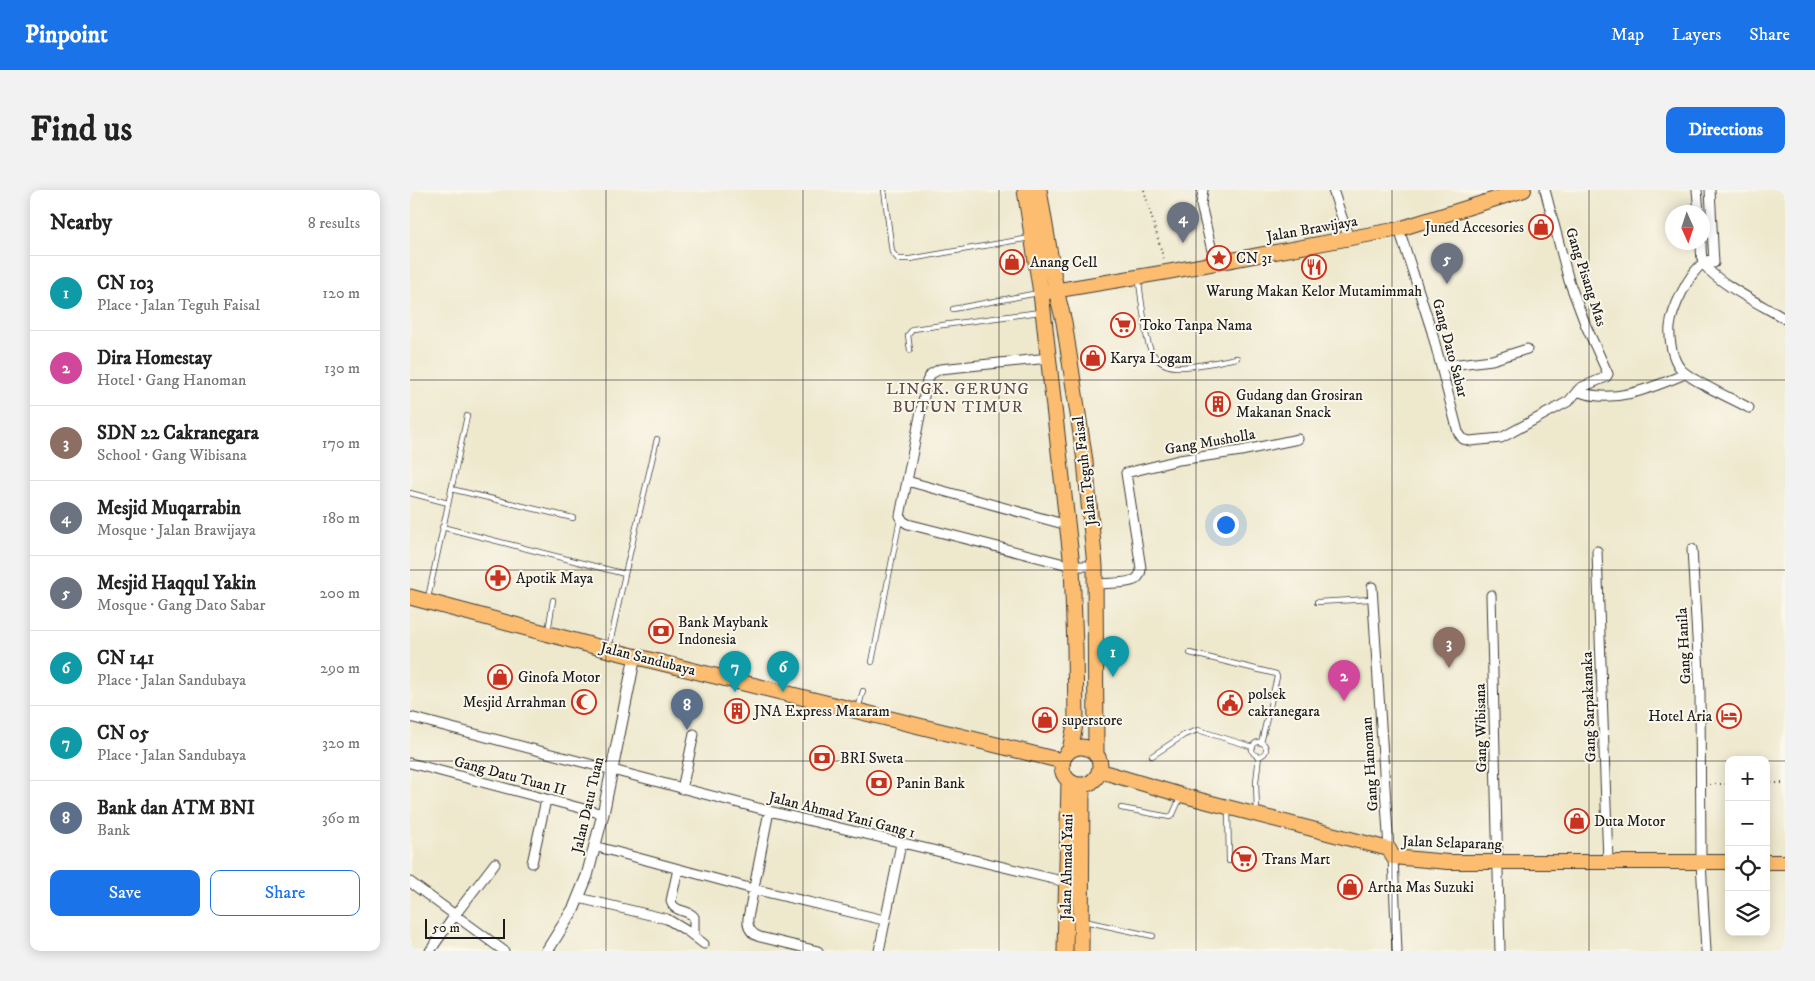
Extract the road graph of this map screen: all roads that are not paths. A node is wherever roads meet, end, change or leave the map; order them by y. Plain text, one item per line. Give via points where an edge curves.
1 (884, 190) edge
2 (1025, 190) edge
3 (1039, 190) edge
4 (1203, 190) edge
5 (1333, 190) edge
6 (1523, 190) edge
7 (1545, 190) edge
8 (1697, 190) edge
9 (1710, 190) edge
10 (1698, 205) edge
11 (1398, 229) junction
12 (1033, 238) junction
13 (1349, 239) junction
14 (1702, 250) edge
15 (1713, 259) junction
16 (1215, 263) junction
17 (1704, 263) junction
18 (1714, 273) junction
19 (1138, 276) junction
20 (1049, 291) junction
21 (953, 309) dead end
22 (1044, 311) junction
23 (1785, 319) edge
24 (1527, 349) dead end
25 (910, 350) dead end
26 (1049, 358) junction
27 (1237, 358) dead end
28 (1442, 366) junction
29 (1685, 374) junction
30 (1577, 391) junction
31 (1749, 408) dead end
32 (467, 416) dead end
33 (657, 439) dead end
34 (1298, 439) dead end
35 (1085, 461) junction
36 (1061, 462) junction
37 (907, 481) junction
38 (451, 489) junction
39 (410, 493) edge
40 (448, 503) junction
41 (573, 518) dead end
42 (900, 518) junction
43 (1067, 525) junction
44 (442, 527) junction
45 (1692, 549) dead end
46 (1597, 551) dead end
47 (1072, 566) junction
48 (1096, 566) junction
49 (625, 574) junction
50 (1096, 584) junction
51 (1372, 587) dead end
52 (1491, 595) dead end
53 (410, 597) edge
54 (1372, 599) junction
55 (553, 600) dead end
56 (428, 602) junction
57 (1317, 602) dead end
58 (548, 633) junction
59 (609, 650) junction
60 (1190, 653) dead end
61 (634, 656) junction
62 (872, 662) dead end
63 (863, 691) dead end
64 (858, 710) junction
65 (410, 717) edge
66 (694, 734) dead end
67 (1261, 743) junction
68 (1253, 746) junction
69 (1096, 755) junction
70 (1066, 756) junction
71 (1152, 756) dead end
72 (1258, 756) junction
73 (410, 763) edge
74 (612, 770) junction
75 (1100, 771) junction
76 (1076, 784) junction
77 (682, 789) junction
78 (1181, 795) junction
79 (546, 800) junction
80 (1228, 807) junction
81 (1121, 808) dead end
82 (769, 811) junction
83 (603, 814) junction
84 (1257, 815) junction
85 (901, 844) junction
86 (594, 846) junction
87 (1391, 853) junction
88 (1229, 861) dead end
89 (1497, 861) junction
90 (1608, 861) junction
91 (1701, 862) junction
92 (1725, 862) edge
93 (1770, 862) edge
94 (1785, 862) edge
95 (496, 863) dead end
96 (532, 863) dead end
97 (678, 869) junction
98 (410, 882) edge
99 (1066, 882) junction
100 (753, 889) junction
101 (579, 898) junction
102 (455, 915) junction
103 (884, 920) junction
104 (1081, 921) junction
105 (694, 936) junction
106 (1153, 936) dead end
107 (704, 944) dead end
108 (551, 950) edge
109 (430, 951) edge
110 (504, 951) edge
111 (818, 951) edge
112 (879, 951) edge
113 (1065, 951) edge
114 (1081, 951) edge
115 (1396, 951) edge
116 (1500, 951) edge
117 (1706, 951) edge

1 - 12 lane via 892,252 898,259
2 - 12 highway, Jalan Teguh Faisal
3 - 20 highway, Jalan Teguh Faisal
4 - 16 street via 1201,205
5 - 13 street
6 - 11 main road, Jalan Brawijaya
7 - 30 street, Gang Pisang Mas via 1572,288 1608,374
8 - 10 street
9 - 15 street
11 - 13 main road, Jalan Brawijaya
11 - 28 street, Gang Dato Sabar
12 - 20 highway, Jalan Teguh Faisal
13 - 16 main road, Jalan Brawijaya
14 - 17 street
15 - 17 street
15 - 18 street
16 - 19 main road, Jalan Brawijaya
17 - 18 street
17 - 29 street via 1678,301 1670,326 1676,361
18 - 23 street
19 - 20 main road, Jalan Brawijaya
19 - 27 lane via 1147,343 1159,360 1168,366 1178,367
20 - 21 lane
20 - 22 highway, Jalan Teguh Faisal
20 - 35 highway, Jalan Teguh Faisal via 1064,322
22 - 25 lane via 913,329 908,335
22 - 26 highway, Jalan Teguh Faisal
24 - 28 street via 1492,360
26 - 36 highway, Jalan Teguh Faisal
26 - 37 street via 933,372 927,381
28 - 30 street, Gang Dato Sabar via 1458,432 1463,439 1470,441 1502,438 1569,401
29 - 30 street via 1653,388 1622,394 1601,397
29 - 31 street
32 - 38 lane
33 - 49 lane
34 - 50 street, Gang Musholla via 1127,472 1142,568 1136,579
35 - 36 highway
35 - 48 highway, Jalan Teguh Faisal
36 - 43 highway, Jalan Teguh Faisal
37 - 42 street
37 - 43 street
38 - 40 lane
38 - 41 lane
39 - 40 lane
40 - 44 lane
42 - 47 street via 908,524
42 - 62 lane
43 - 47 highway, Jalan Teguh Faisal
44 - 49 lane
44 - 56 lane
45 - 91 street, Gang Hanila via 1700,691
46 - 90 street, Gang Sarpakanaka
47 - 48 street
47 - 70 highway, Jalan Teguh Faisal via 1076,720
48 - 50 highway, Jalan Teguh Faisal
49 - 59 lane
50 - 69 highway, Jalan Teguh Faisal
51 - 54 street, Gang Hanoman
52 - 89 street, Gang Wibisana
53 - 56 highway, Jalan Sandubaya
54 - 57 lane
54 - 87 street, Gang Hanoman
55 - 58 lane
56 - 58 highway, Jalan Sandubaya
58 - 59 highway, Jalan Sandubaya
59 - 61 highway, Jalan Sandubaya
60 - 67 lane via 1276,674
61 - 64 highway, Jalan Sandubaya
61 - 74 street, Jalan Datu Tuan
63 - 64 lane
64 - 70 highway, Jalan Sandubaya
65 - 74 street, Jalan Ahmad Yani Gang 1
66 - 77 street
67 - 68 lane
67 - 72 lane via 1266,751
68 - 71 lane via 1198,730 1184,735
68 - 72 lane via 1253,753
69 - 70 highway via 1082,747
69 - 75 highway
70 - 76 highway via 1063,775
72 - 84 lane
73 - 79 street, Gang Datu Tuan II
74 - 77 street, Jalan Ahmad Yani Gang 1
74 - 83 street, Jalan Datu Tuan
75 - 76 highway via 1093,781
75 - 78 main road, Jalan Selaparang
76 - 99 highway, Jalan Ahmad Yani
76 - 104 highway
77 - 82 street, Jalan Ahmad Yani Gang 1
78 - 80 main road, Jalan Selaparang
78 - 81 lane via 1170,816
79 - 83 street, Gang Datu Tuan II
79 - 96 street
80 - 84 main road, Jalan Selaparang
80 - 88 lane
82 - 85 street, Jalan Ahmad Yani Gang 1
82 - 100 street
83 - 86 street, Jalan Datu Tuan
84 - 87 main road, Jalan Selaparang
85 - 99 street, Jalan Ahmad Yani Gang 1
85 - 103 street
86 - 97 street
86 - 101 street, Jalan Datu Tuan
87 - 89 main road, Jalan Selaparang via 1429,861
87 - 115 street, Gang Hanoman
89 - 90 main road, Jalan Selaparang
89 - 116 street, Gang Wibisana
90 - 91 main road, Jalan Selaparang
91 - 92 main road, Jalan Selaparang
91 - 117 street, Gang Hanila
93 - 94 main road
95 - 102 street
97 - 100 street
97 - 105 street via 671,902 676,909 692,914
98 - 102 street
99 - 113 highway, Jalan Ahmad Yani
100 - 103 street
100 - 111 street via 748,918 751,931 757,936
101 - 105 street via 667,920
101 - 108 street, Jalan Datu Tuan
102 - 109 street
102 - 110 street
103 - 112 street
104 - 106 lane
104 - 114 highway
105 - 107 street

